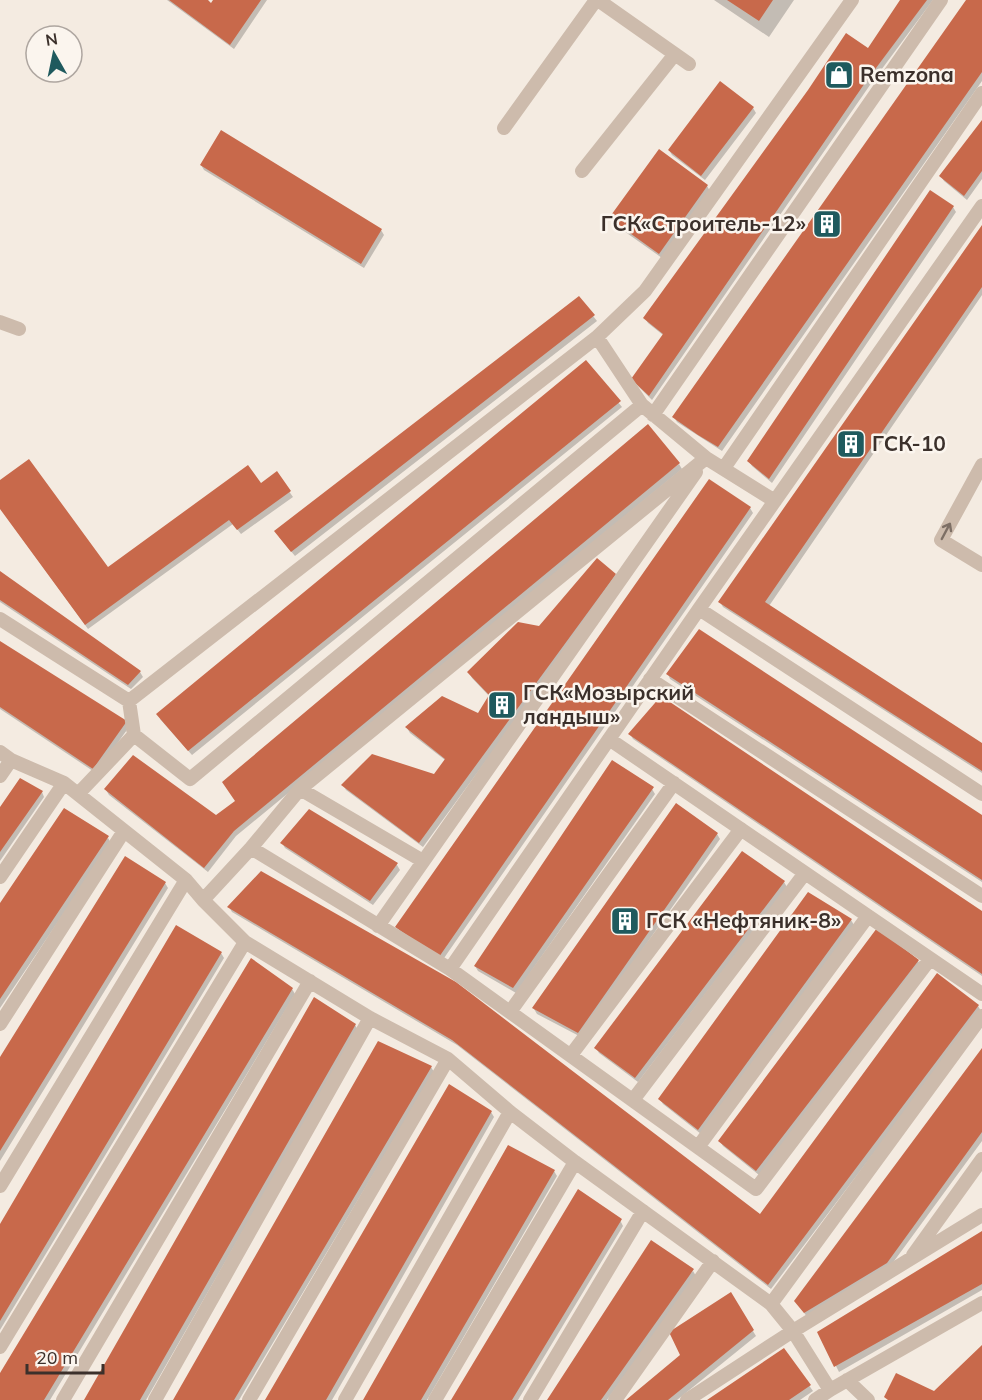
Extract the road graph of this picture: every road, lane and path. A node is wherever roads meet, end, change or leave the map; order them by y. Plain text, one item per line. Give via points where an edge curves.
1 (597, 0) edge
2 (852, 0) edge
3 (940, 0) edge
4 (675, 54) junction
5 (689, 64) dead end
6 (982, 93) edge
7 (504, 128) dead end
8 (582, 171) dead end
9 (982, 206) edge
10 (0, 322) edge
11 (19, 329) dead end
12 (597, 337) junction
13 (642, 405) junction
14 (653, 415) junction
15 (706, 458) junction
16 (982, 465) edge
17 (724, 468) junction
18 (775, 501) junction
19 (982, 565) edge
20 (699, 609) junction
21 (0, 619) edge
22 (650, 679) junction
23 (129, 701) junction
24 (134, 735) junction
25 (609, 739) junction
26 (5, 756) edge
27 (0, 776) edge
28 (64, 783) junction
29 (674, 783) junction
30 (300, 789) junction
31 (78, 794) junction
32 (982, 794) edge
33 (741, 829) junction
34 (124, 831) junction
35 (251, 848) junction
36 (423, 861) junction
37 (805, 873) junction
38 (0, 877) edge
39 (186, 880) junction
40 (982, 896) edge
41 (203, 900) junction
42 (868, 916) junction
43 (378, 926) junction
44 (245, 942) junction
45 (930, 959) junction
46 (450, 969) junction
47 (309, 981) junction
48 (982, 994) edge
49 (510, 1012) junction
50 (982, 1016) edge
51 (370, 1018) junction
52 (0, 1024) edge
53 (571, 1055) junction
54 (448, 1059) junction
55 (633, 1100) junction
56 (510, 1112) junction
57 (698, 1147) junction
58 (982, 1159) edge
59 (575, 1162) junction
60 (0, 1186) edge
61 (643, 1211) junction
62 (982, 1215) edge
63 (909, 1260) junction
64 (713, 1261) junction
65 (982, 1303) edge
66 (771, 1304) junction
67 (794, 1331) junction
68 (0, 1347) edge
69 (847, 1380) junction
70 (830, 1390) junction
71 (63, 1400) edge
72 (155, 1400) edge
73 (249, 1400) edge
74 (345, 1400) edge
75 (435, 1400) edge
76 (530, 1400) edge
77 (615, 1400) edge
78 (687, 1400) edge
79 (815, 1400) edge
80 (868, 1400) edge

1 - 4 lane
1 - 7 lane
2 - 12 lane via 645,291
3 - 14 lane
4 - 5 lane
4 - 8 lane
6 - 17 lane
9 - 18 lane
10 - 11 lane
12 - 13 lane
12 - 23 lane
13 - 14 lane
13 - 24 lane via 190,779
14 - 15 lane
15 - 17 lane
15 - 30 lane
15 - 36 lane
19 -> 16 lane via 940,540
17 - 18 lane
18 - 20 lane
20 - 22 lane
20 - 32 lane
21 - 23 lane
22 - 25 lane
22 - 40 lane
23 - 24 lane
24 - 31 lane
25 - 29 lane
25 - 46 lane
26 - 27 lane
26 - 28 lane
28 - 31 lane
28 - 38 lane
29 - 33 lane
29 - 49 lane
30 - 35 lane
30 - 36 lane
31 - 34 lane
33 - 37 lane
33 - 53 lane
34 - 39 lane
34 - 52 lane
35 - 41 lane
35 - 43 lane
36 - 43 lane
37 - 42 lane
37 - 55 lane
39 - 41 lane
39 - 60 lane
41 - 44 lane
42 - 45 lane
42 - 57 lane
43 - 46 lane
44 - 47 lane
44 - 68 lane
45 - 48 lane
45 - 57 lane via 756,1189
46 - 49 lane
47 - 51 lane
47 - 71 lane
49 - 53 lane
50 - 66 lane
51 - 54 lane
51 - 72 lane
53 - 55 lane
54 - 56 lane
54 - 73 lane
55 - 57 lane
56 - 59 lane
56 - 74 lane
58 - 63 lane
59 - 61 lane
59 - 75 lane
61 - 64 lane
61 - 76 lane
62 - 63 lane
63 - 67 lane
64 - 66 lane
64 - 77 lane
65 - 69 lane
66 - 67 lane
67 - 70 lane
67 - 78 lane
69 - 70 lane
69 - 80 lane
70 - 79 lane

